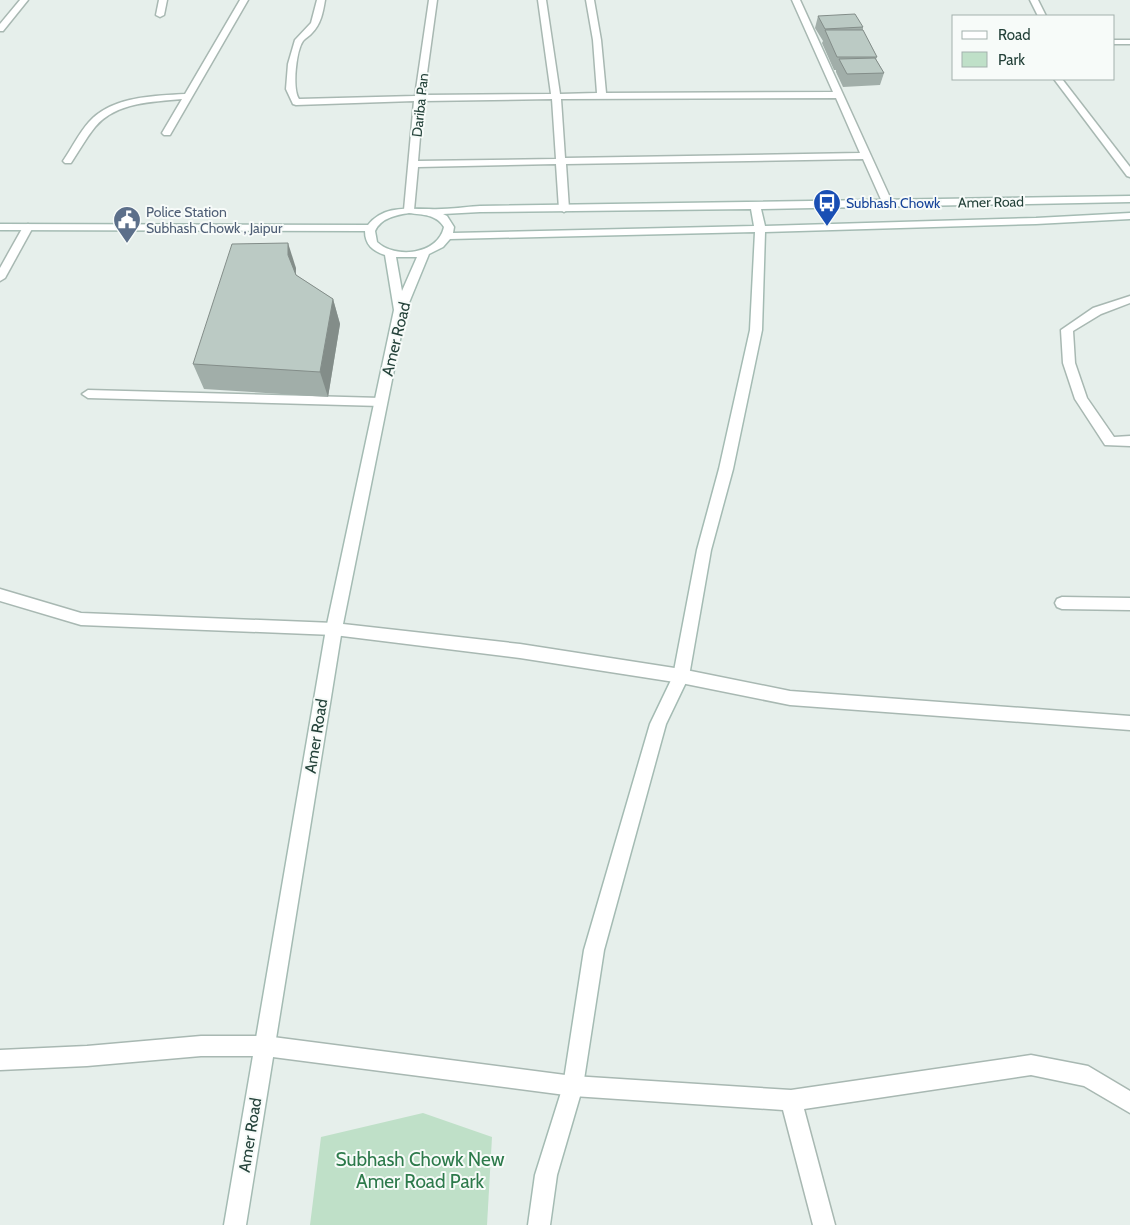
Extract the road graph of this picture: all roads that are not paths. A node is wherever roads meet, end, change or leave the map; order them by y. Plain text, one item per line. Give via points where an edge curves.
1 (24, 0) edge
2 (163, 0) edge
3 (244, 0) edge
4 (321, 0) edge
5 (433, 0) edge
6 (542, 0) edge
7 (590, 0) edge
8 (796, 0) edge
9 (1034, 0) edge
10 (160, 15) dead end
11 (1042, 15) edge
12 (0, 29) edge
13 (1115, 42) edge
14 (1130, 42) edge
15 (1059, 80) edge
16 (838, 95) junction
17 (188, 96) junction
18 (602, 96) junction
19 (556, 97) junction
20 (420, 98) junction
21 (167, 133) dead end
22 (866, 156) junction
23 (68, 161) dead end
24 (561, 162) junction
25 (414, 164) junction
26 (1130, 174) edge
27 (1130, 199) edge
28 (888, 204) junction
29 (756, 206) junction
30 (564, 209) junction
31 (409, 210) junction
32 (432, 212) junction
33 (1130, 216) edge
34 (0, 227) edge
35 (28, 227) junction
36 (371, 228) junction
37 (760, 230) junction
38 (449, 236) junction
39 (390, 253) junction
40 (424, 253) junction
41 (0, 278) edge
42 (1130, 299) edge
43 (400, 310) junction
44 (88, 394) dead end
45 (381, 402) junction
46 (1130, 441) edge
47 (0, 595) edge
48 (1062, 603) dead end
49 (1130, 604) edge
50 (334, 629) junction
51 (681, 676) junction
52 (1130, 722) edge
53 (265, 1046) junction
54 (0, 1060) edge
55 (573, 1086) junction
56 (791, 1100) junction
57 (1130, 1103) edge
58 (235, 1225) edge
59 (538, 1225) edge
60 (824, 1225) edge

1 - 12 street
2 - 10 street
3 - 17 street
4 - 20 street via 318,21 299,40 289,87 296,102
5 - 20 street, Dariba Pan
6 - 19 street
7 - 18 street
8 - 16 street
9 - 11 street
13 - 14 street
15 - 26 street
16 - 18 street
16 - 22 street
17 - 21 street
17 - 23 street via 140,101 112,109 96,120
18 - 19 street
19 - 20 street
19 - 24 street
20 - 25 street, Dariba Pan
22 - 24 street
22 - 28 street
24 - 25 street
24 - 30 street
25 - 31 street, Dariba Pan
27 - 28 street, Amer Road
28 - 29 street, Amer Road
29 - 30 street, Amer Road
29 - 37 street
30 - 32 street, Amer Road
31 - 32 street
31 - 36 street via 386,216
32 - 38 street via 448,222
33 - 37 street, Amer Road
34 - 35 street
35 - 36 street
35 - 41 street
36 - 39 street via 371,242
37 - 38 street, Amer Road
37 - 51 street via 756,330 726,469 704,550
38 - 40 street via 444,243
39 - 40 street
39 - 43 street
40 - 43 street, Amer Road
42 - 46 street via 1097,311 1067,330 1069,363 1081,399 1110,442
43 - 45 street, Amer Road
44 - 45 street
45 - 50 street, Amer Road
47 - 50 street via 82,619
48 - 49 street
50 - 51 street via 520,651
50 - 53 street, Amer Road
51 - 52 street via 790,698
51 - 55 street via 658,724 594,950
53 - 54 street via 201,1046
53 - 55 street
53 - 58 street, Amer Road
55 - 56 street
55 - 59 street via 546,1175
56 - 57 street via 1031,1065 1088,1076
56 - 60 street

